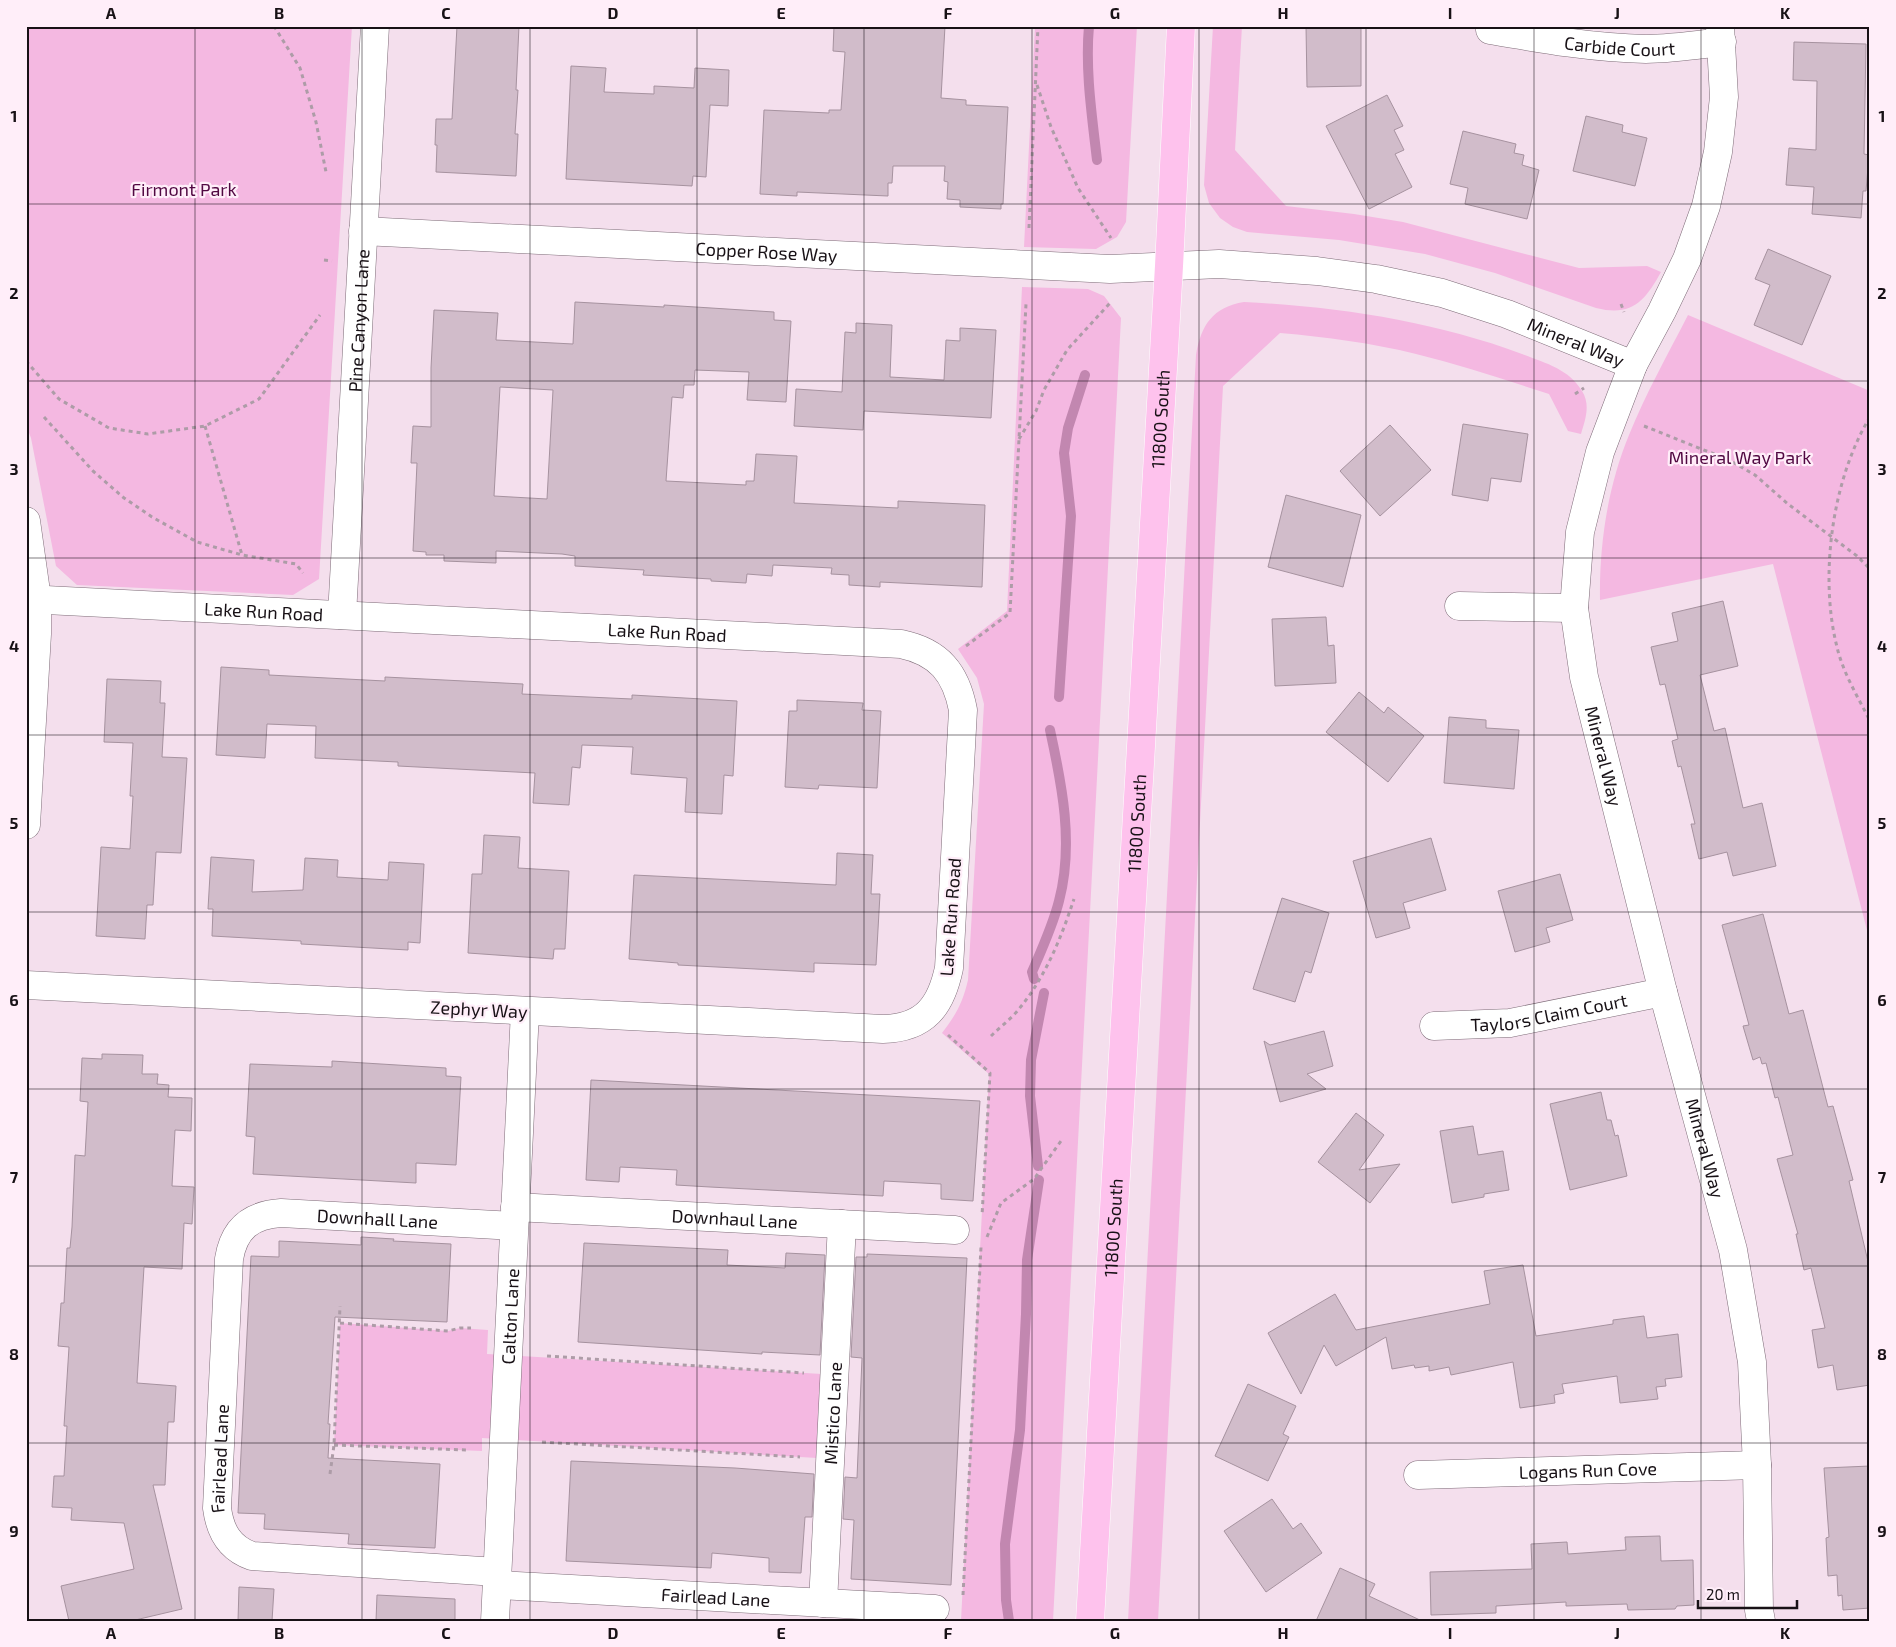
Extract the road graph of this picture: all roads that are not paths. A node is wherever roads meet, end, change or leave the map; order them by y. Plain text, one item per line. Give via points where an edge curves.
1 (375, 26) edge
2 (1181, 26) edge
3 (1490, 30) dead end
4 (1721, 34) edge
5 (364, 231) junction
6 (1169, 266) junction
7 (1633, 365) junction
8 (26, 521) edge
9 (32, 599) edge
10 (1459, 606) dead end
11 (1574, 608) junction
12 (342, 615) junction
13 (26, 826) edge
14 (26, 986) edge
15 (1663, 992) junction
16 (524, 1011) junction
17 (937, 1023) joint
18 (1434, 1026) dead end
19 (514, 1216) junction
20 (842, 1224) junction
21 (245, 1225) joint
22 (955, 1230) dead end
23 (1758, 1465) junction
24 (1418, 1475) dead end
25 (497, 1578) junction
26 (823, 1603) junction
27 (935, 1609) dead end
28 (495, 1621) edge
29 (1090, 1621) edge
30 (1761, 1621) edge

1 - 5 street, Pine Canyon Lane
2 - 6 main road, 11800 South
3 - 4 street, Carbide Court via 1563,42 1647,49
4 - 7 street via 1724,97 1718,152 1706,206 1687,260
5 - 6 street, Copper Rose Way via 1110,269
5 - 12 street, Pine Canyon Lane
6 - 7 street, Mineral Way via 1234,265 1317,271 1442,293 1507,314
6 - 29 main road, 11800 South
7 - 11 street, Mineral Way via 1589,491 1580,532
8 - 9 street via 33,564
9 - 12 street, Lake Run Road
9 - 13 street via 37,634
10 - 11 street
11 - 15 street, Mineral Way via 1584,677
12 - 17 street, Lake Run Road via 901,644 935,657 952,675 963,710 949,968
14 - 16 street, Zephyr Way
15 - 18 street, Taylors Claim Court via 1510,1023
15 - 23 street, Mineral Way via 1733,1250 1752,1362
16 - 17 street, Zephyr Way via 883,1029
16 - 19 street, Calton Lane
19 - 20 street, Downhaul Lane
19 - 21 street, Downhall Lane via 281,1213 262,1216
19 - 25 street, Calton Lane
20 - 22 street, Downhaul Lane
20 - 26 street, Mistico Lane
21 - 25 street, Fairlead Lane via 234,1240 229,1258 217,1508 220,1527 230,1543 243,1553 261,1558
23 - 24 street, Logans Run Cove
23 - 30 street, Mineral Way
25 - 26 street, Fairlead Lane
25 - 28 street, Calton Lane
26 - 27 street, Fairlead Lane

